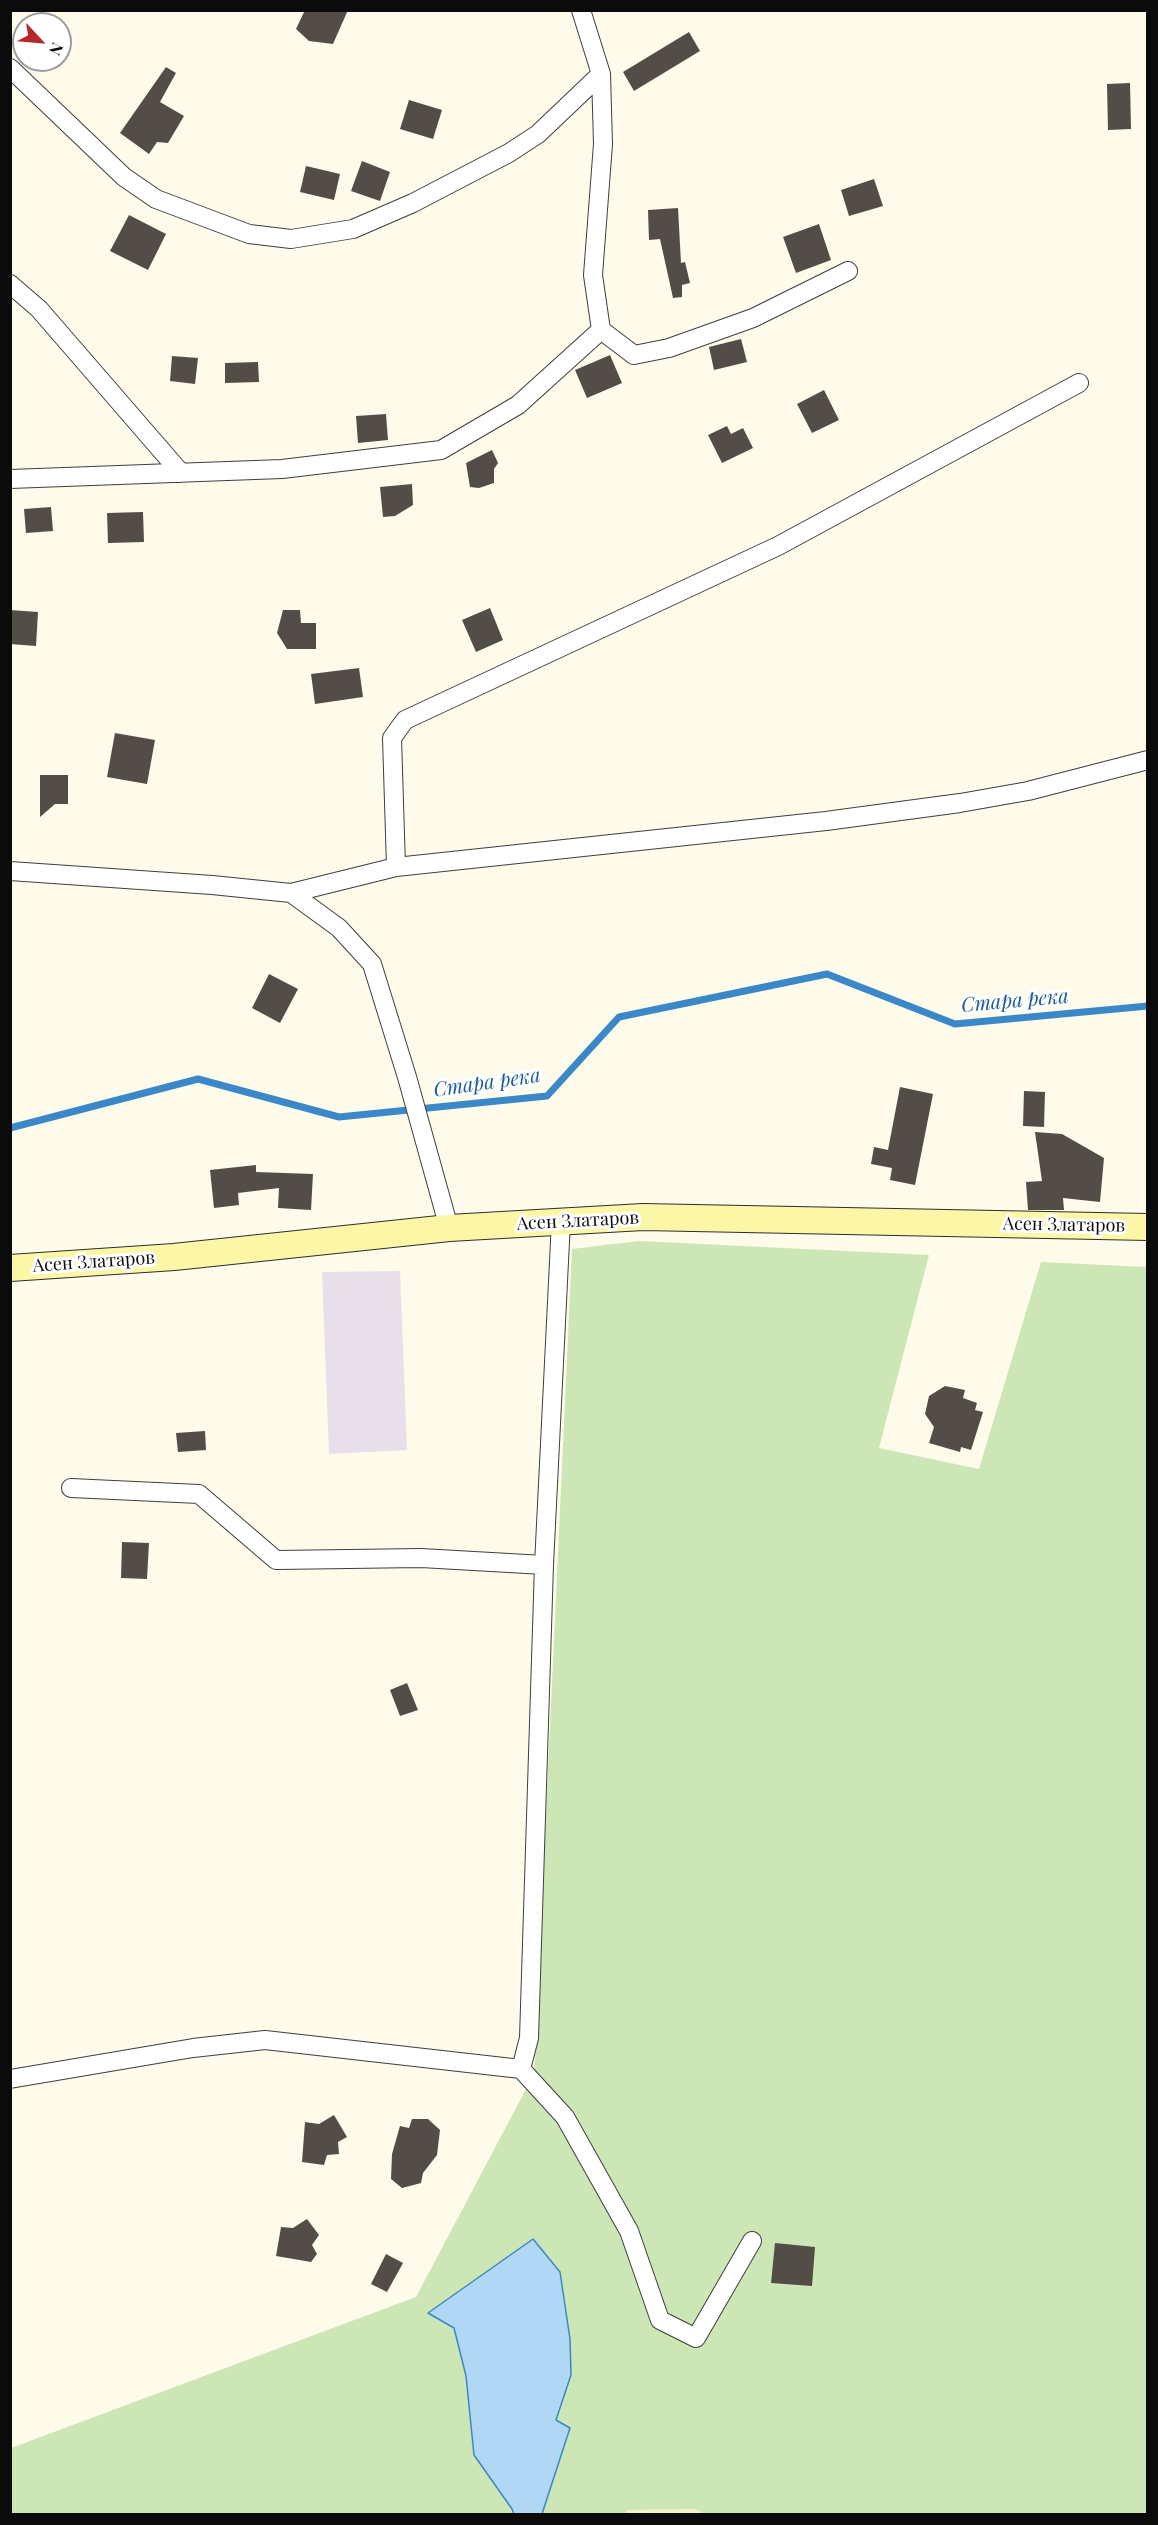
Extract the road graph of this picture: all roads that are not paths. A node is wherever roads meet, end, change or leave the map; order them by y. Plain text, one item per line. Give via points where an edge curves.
1 (581, 10) edge
2 (10, 68) edge
3 (601, 74) junction
4 (848, 272) dead end
5 (10, 284) edge
6 (601, 330) junction
7 (1079, 383) dead end
8 (181, 473) junction
9 (10, 479) edge
10 (1148, 760) edge
11 (396, 867) junction
12 (10, 871) edge
13 (291, 893) junction
14 (561, 1221) junction
15 (1148, 1227) edge
16 (448, 1228) junction
17 (10, 1268) edge
18 (71, 1488) dead end
19 (544, 1565) junction
20 (522, 2069) junction
21 (10, 2079) edge
22 (752, 2241) dead end

1 - 3 street
2 - 3 street via 124,177 156,199 249,234 291,239 353,229 509,153 538,134
3 - 6 street via 603,144 593,275
4 - 6 street via 753,318 669,348 634,355
5 - 8 street via 39,309
6 - 8 street via 518,405 441,450 282,469
7 - 11 street via 778,546 405,720 392,738
8 - 9 street
10 - 11 street via 1028,791 960,803
11 - 13 street
12 - 13 street
13 - 16 street via 339,928 372,964
14 - 15 street, Асен Златаров via 643,1217
14 - 16 street, Асен Златаров
14 - 19 street
16 - 17 street, Асен Златаров via 174,1257
18 - 19 street via 199,1494 276,1560 421,1558
19 - 20 street via 529,2038
20 - 21 street via 265,2040
20 - 22 street via 565,2117 629,2230 660,2320 696,2338

